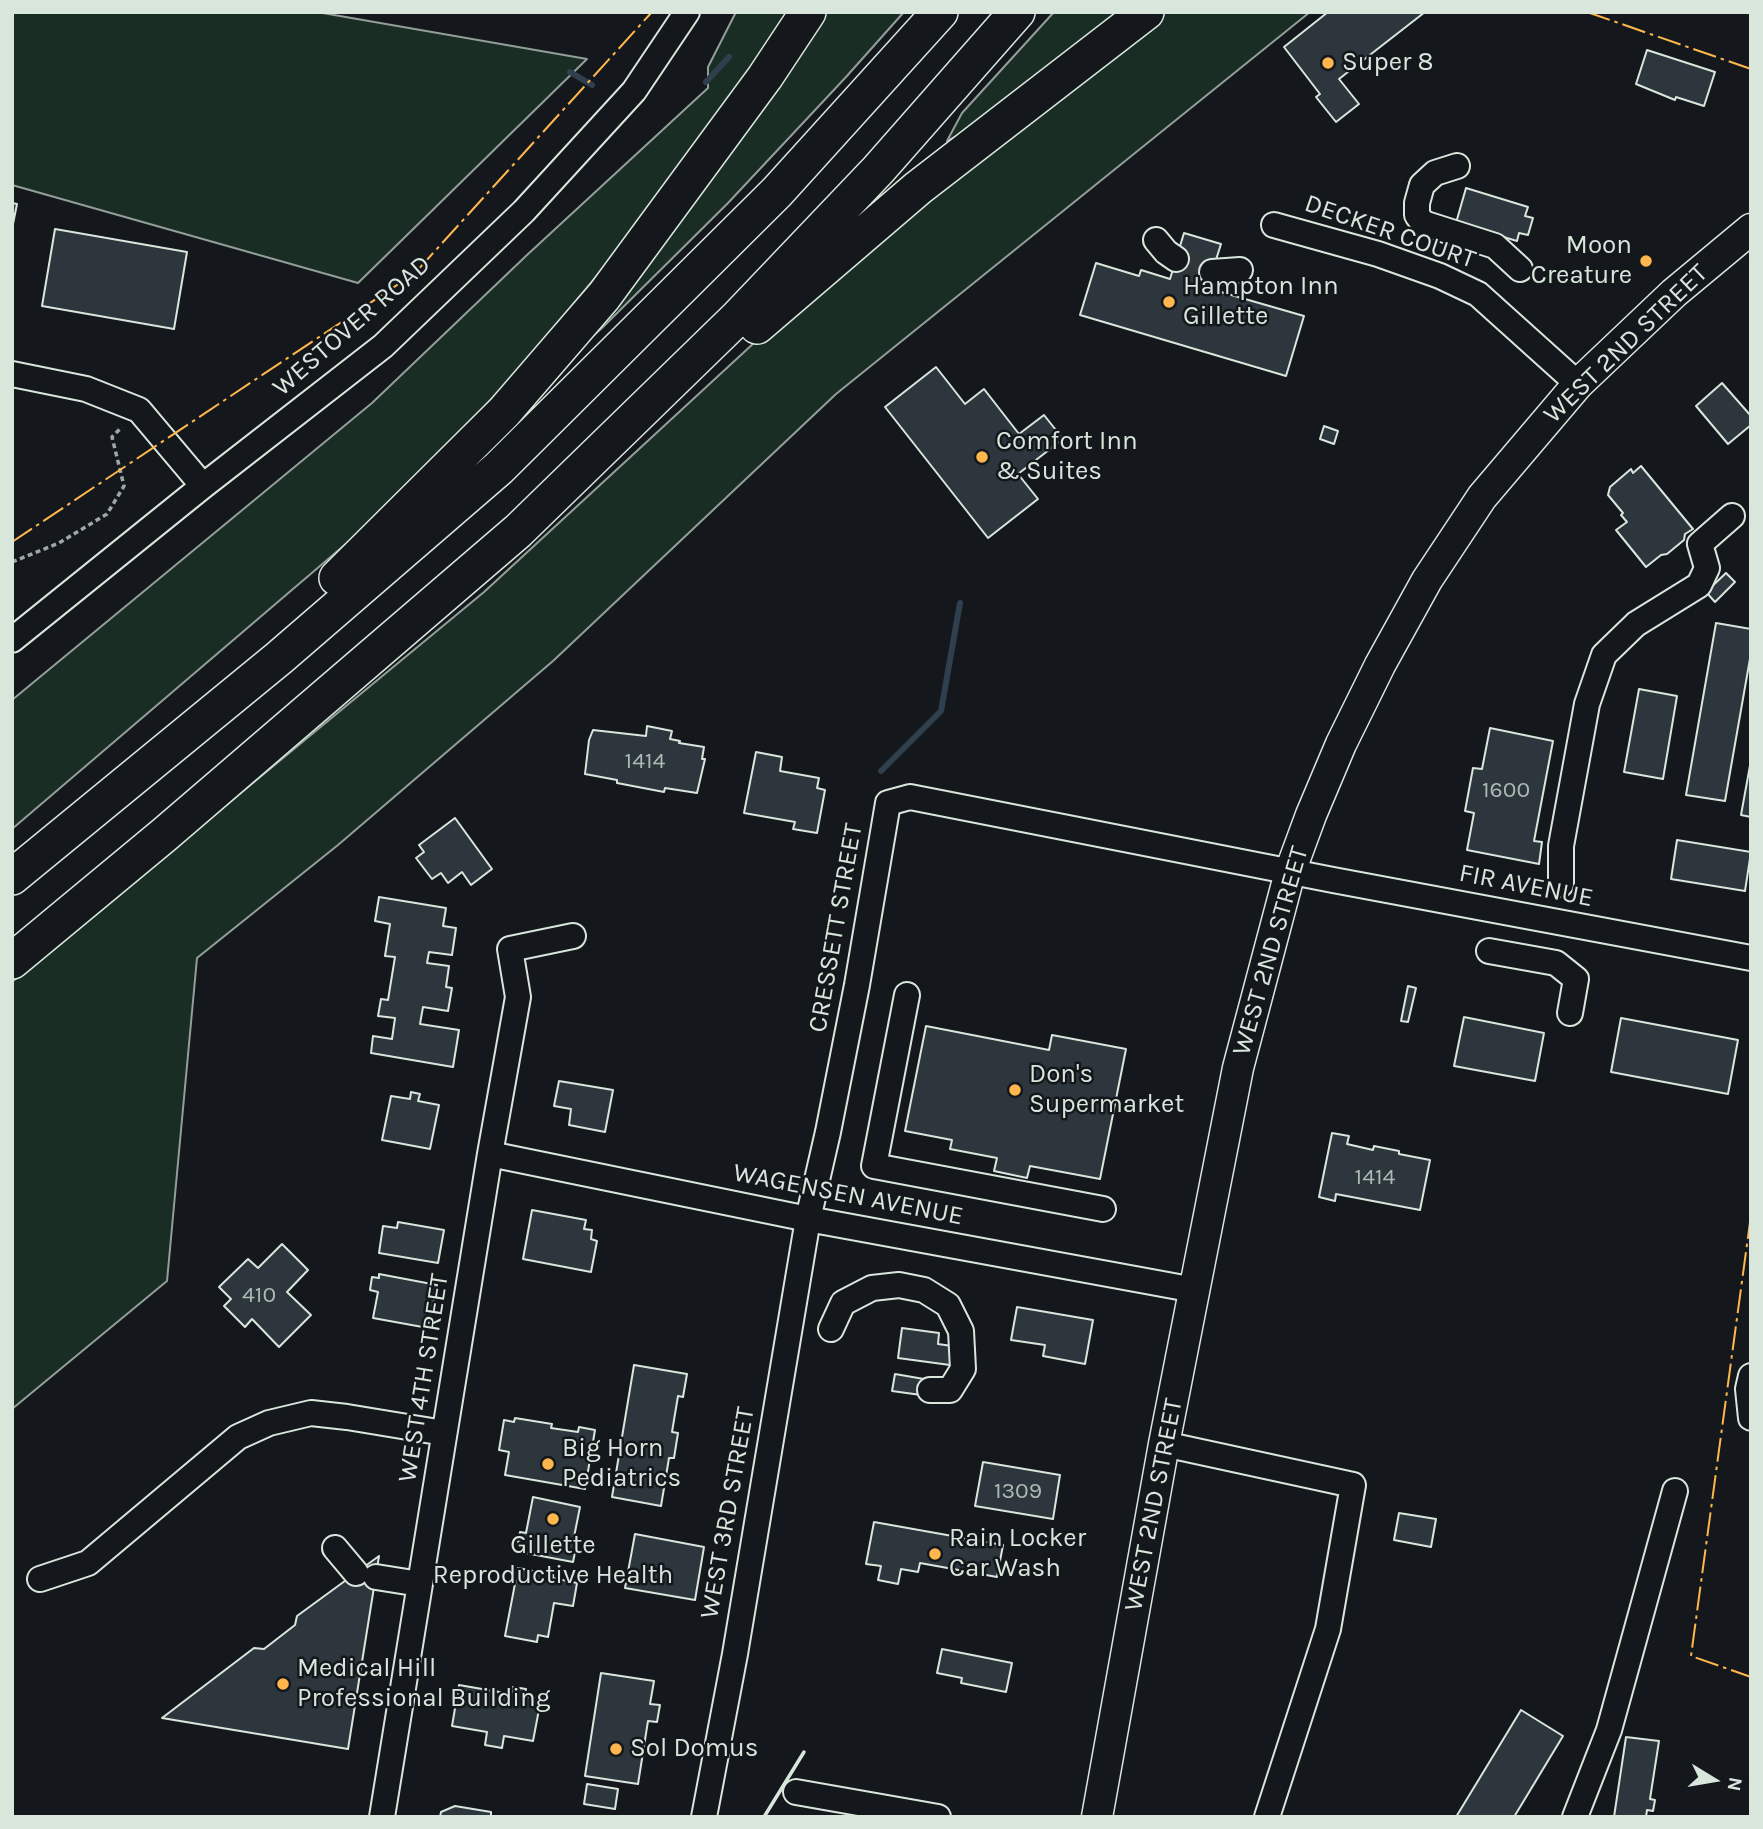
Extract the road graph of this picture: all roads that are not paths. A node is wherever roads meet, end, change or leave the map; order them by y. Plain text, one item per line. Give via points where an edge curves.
1 (687, 12) edge
2 (808, 12) edge
3 (940, 12) edge
4 (1017, 12) edge
5 (1146, 12) edge
6 (1457, 166) dead end
7 (1274, 225) dead end
8 (1751, 229) edge
9 (1156, 240) dead end
10 (1176, 259) tunnel mouth
11 (1520, 269) dead end
12 (1240, 270) dead end
13 (1212, 272) tunnel mouth
14 (12, 374) edge
15 (1578, 384) junction
16 (203, 486) junction
17 (1732, 516) dead end
18 (518, 531) junction
19 (12, 640) edge
20 (69, 831) junction
21 (1290, 872) junction
22 (12, 877) edge
23 (1561, 884) dead end
24 (573, 936) dead end
25 (1489, 951) dead end
26 (1751, 958) edge
27 (12, 961) edge
28 (907, 995) dead end
29 (1570, 1013) dead end
30 (490, 1154) junction
31 (1103, 1209) dead end
32 (808, 1219) junction
33 (1195, 1290) junction
34 (831, 1329) dead end
35 (1751, 1376) edge
36 (930, 1390) dead end
37 (1751, 1418) edge
38 (444, 1433) junction
39 (1164, 1444) junction
40 (1675, 1491) dead end
41 (335, 1548) dead end
42 (40, 1578) dead end
43 (421, 1584) junction
44 (796, 1792) dead end
45 (382, 1817) edge
46 (704, 1817) edge
47 (938, 1817) edge
48 (1097, 1817) edge
49 (1267, 1817) edge
50 (1575, 1817) edge

1 - 16 street, WESTOVER ROAD via 634,91 524,211 383,346
2 - 20 highway via 604,296 504,412 361,555
3 - 20 highway via 777,192 499,468
4 - 18 highway via 878,170 747,308
5 - 18 highway via 918,188
6 - 11 street via 1435,173 1422,185 1417,215 1423,223 1495,246
7 - 15 street, DECKER COURT via 1378,254 1478,294
8 - 15 main road, WEST 2ND STREET via 1674,293
9 - 10 street
12 - 13 street
14 - 16 street via 86,389 139,410
15 - 21 main road, WEST 2ND STREET via 1482,497 1427,580 1340,744
16 - 19 street, WESTOVER ROAD
17 - 23 street via 1700,544 1707,568 1699,585 1636,624 1604,655 1587,704 1561,846
18 - 27 highway
20 - 22 highway
21 - 26 street, FIR AVENUE
21 - 32 street, CRESSETT STREET via 910,797 888,803 857,985
21 - 33 main road, WEST 2ND STREET via 1238,1068
24 - 30 street, WEST 4TH STREET via 510,949 518,997
25 - 29 street via 1556,963 1576,979
28 - 31 street via 874,1166
30 - 32 street, WAGENSEN AVENUE
30 - 38 street, WEST 4TH STREET
32 - 33 street, WAGENSEN AVENUE
32 - 46 street, WEST 3RD STREET
33 - 39 main road, WEST 2ND STREET
34 - 36 street via 844,1303 872,1288 925,1290 948,1305 961,1331 963,1369 950,1390
35 - 37 street
38 - 42 street via 311,1413 269,1423 238,1437 88,1563
38 - 43 street, WEST 4TH STREET
39 - 48 main road, WEST 2ND STREET
39 - 49 street via 1353,1485 1328,1629
40 - 50 street via 1609,1730
41 - 43 street via 366,1575
43 - 45 street, WEST 4TH STREET
44 - 47 street

